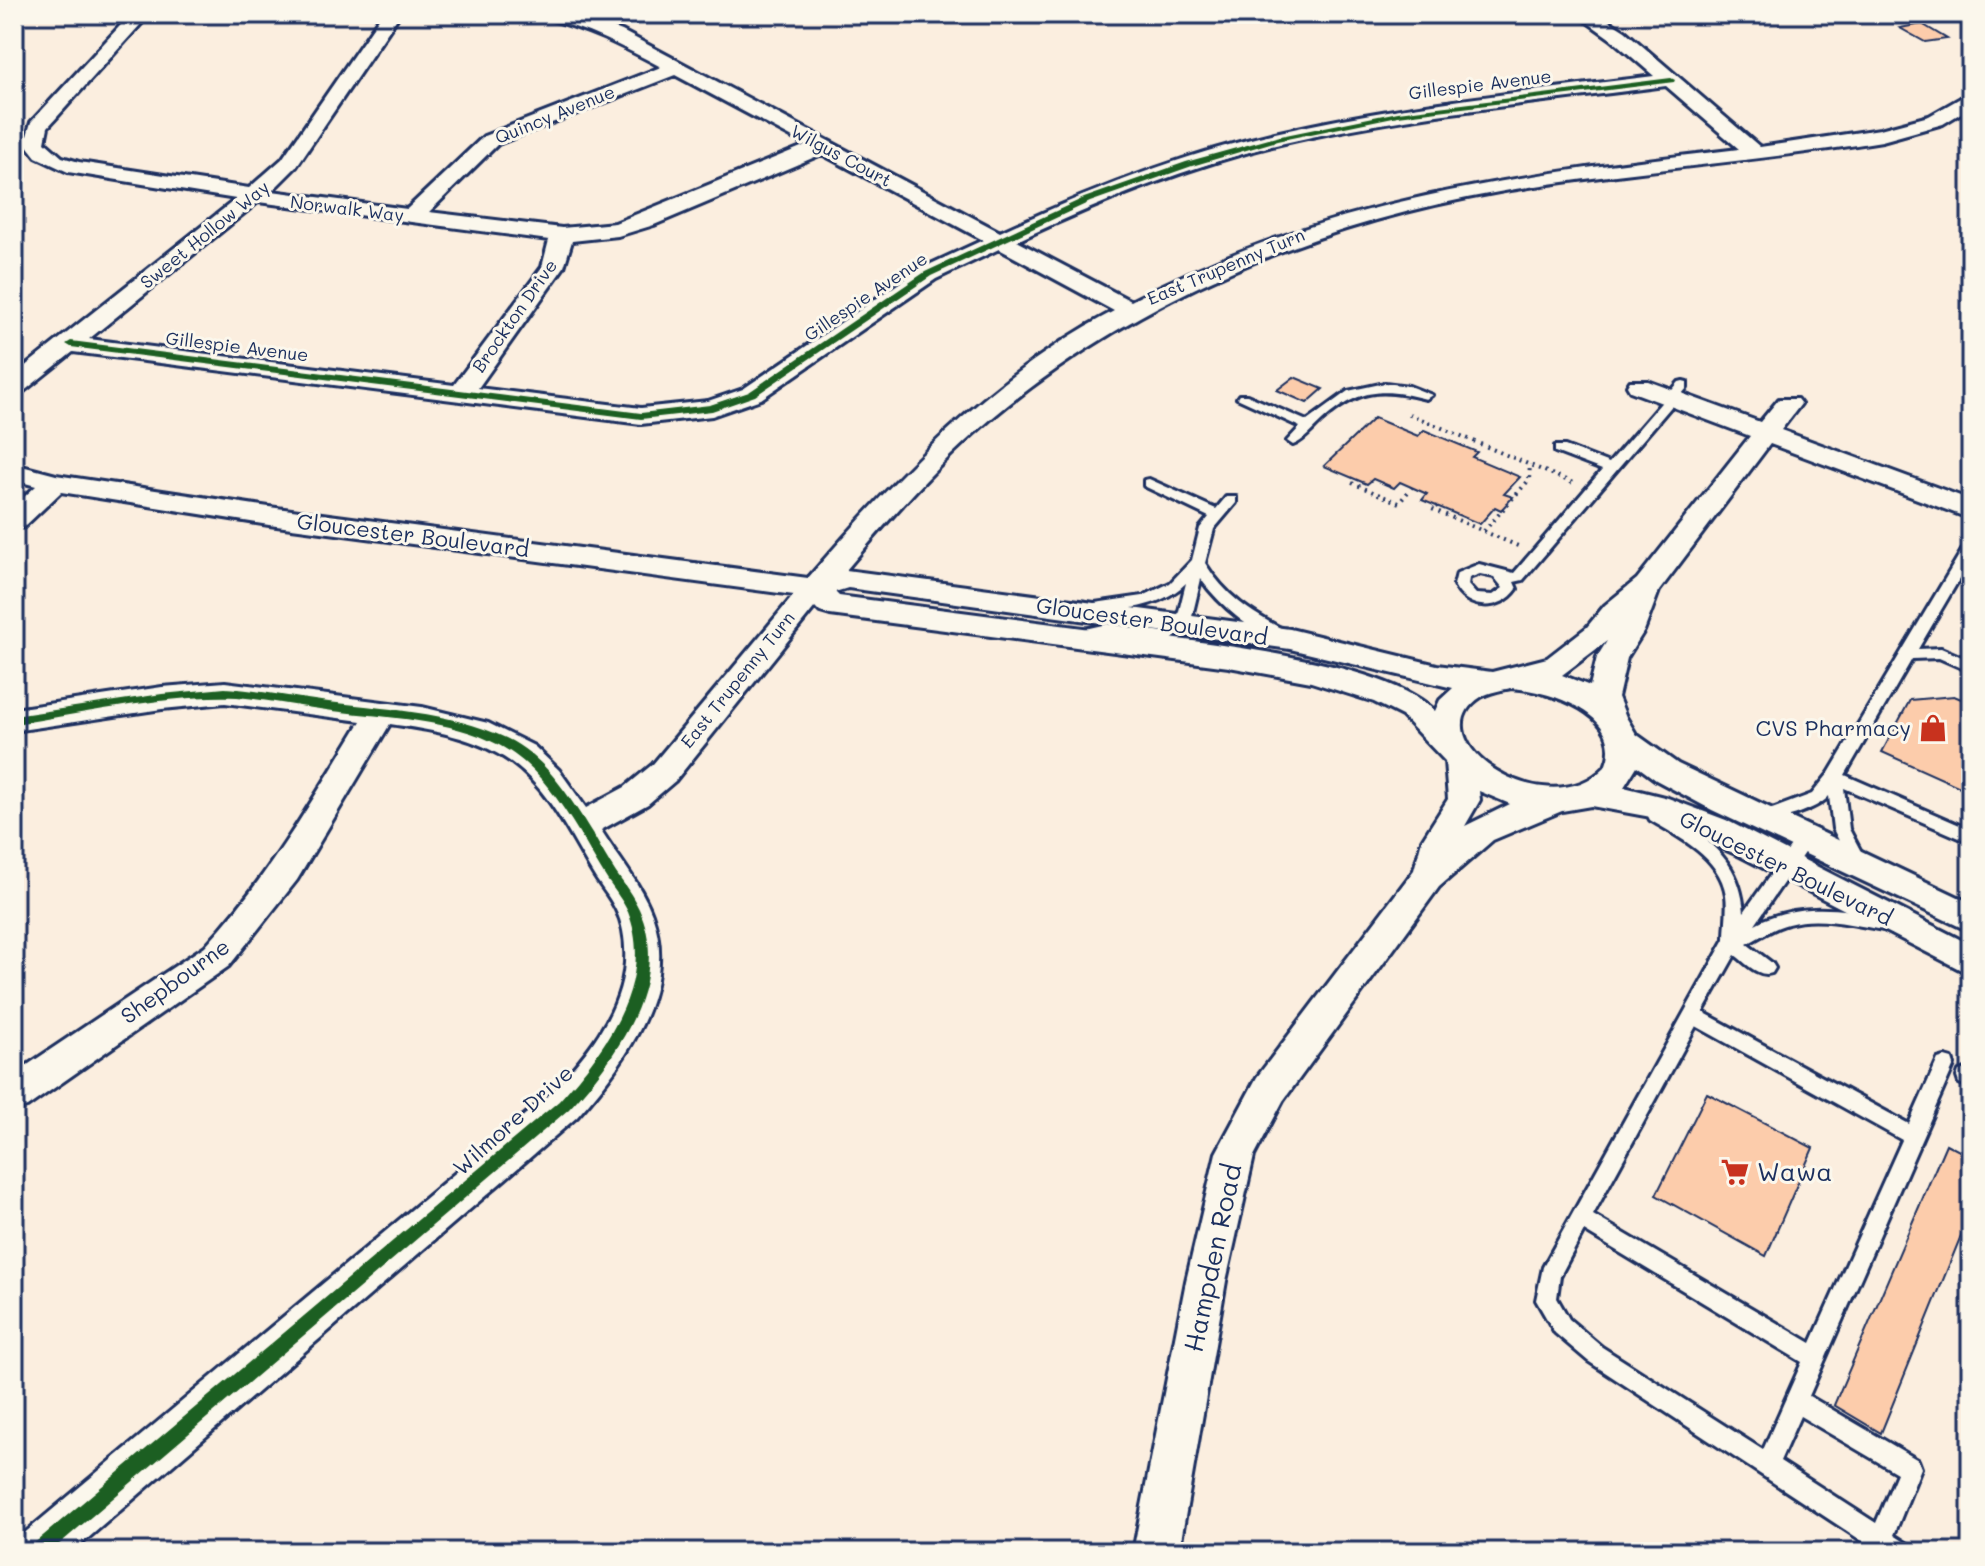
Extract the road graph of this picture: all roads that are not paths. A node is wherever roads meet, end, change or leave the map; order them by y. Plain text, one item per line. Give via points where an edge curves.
1 (141, 14) edge
2 (391, 14) edge
3 (550, 14) edge
4 (1585, 14) edge
5 (676, 68) junction
6 (1671, 80) junction
7 (1971, 98) edge
8 (822, 146) junction
9 (1755, 153) junction
10 (255, 197) junction
11 (412, 217) junction
12 (562, 235) junction
13 (998, 240) junction
14 (1128, 309) junction
15 (71, 344) junction
16 (1639, 386) dead end
17 (14, 387) edge
18 (1677, 392) junction
19 (460, 395) junction
20 (1426, 395) dead end
21 (1243, 398) dead end
22 (1788, 404) dead end
23 (1309, 426) junction
24 (1766, 433) junction
25 (1293, 441) dead end
26 (1560, 449) dead end
27 (1611, 469) junction
28 (14, 472) edge
29 (55, 483) junction
30 (1149, 483) dead end
31 (1231, 500) dead end
32 (1971, 510) edge
33 (1216, 515) junction
34 (14, 521) edge
35 (866, 531) junction
36 (1971, 547) edge
37 (1198, 562) junction
38 (1506, 578) dead end
39 (1647, 586) junction
40 (815, 588) junction
41 (904, 588) junction
42 (1075, 624) junction
43 (1183, 625) junction
44 (1290, 639) junction
45 (1911, 654) junction
46 (1971, 667) edge
47 (1499, 679) junction
48 (381, 714) junction
49 (14, 720) edge
50 (1616, 729) junction
51 (1456, 754) junction
52 (1835, 777) junction
53 (1610, 796) junction
54 (1553, 802) junction
55 (1754, 816) junction
56 (580, 826) junction
57 (1971, 837) edge
58 (1796, 852) junction
59 (1862, 867) junction
60 (1427, 878) junction
61 (1971, 918) edge
62 (1901, 925) junction
63 (1732, 943) junction
64 (1971, 961) edge
65 (1766, 968) dead end
66 (1694, 1016) junction
67 (1945, 1065) dead end
68 (14, 1095) edge
69 (1913, 1136) junction
70 (1580, 1218) junction
71 (1816, 1358) junction
72 (1796, 1401) junction
73 (1767, 1466) junction
74 (1890, 1546) edge
75 (37, 1552) edge
76 (1156, 1552) edge

1 - 10 street, Norwalk Way via 45,116 34,134 35,143 55,161 75,168
2 - 10 street, Sweet Hollow Way via 289,163
3 - 5 street, Wilgus Court via 601,29
4 - 6 street
5 - 8 street, Wilgus Court
5 - 11 street, Quincy Avenue via 491,140
6 - 9 street
6 - 13 street, Gillespie Avenue via 1431,109 1305,132 1150,177
7 - 9 street, East Trupenny Turn via 1912,128
8 - 12 street, Norwalk Way via 646,220
8 - 13 street, Wilgus Court
9 - 14 street, East Trupenny Turn via 1498,186 1393,208 1233,260
10 - 11 street, Norwalk Way
10 - 15 street, Sweet Hollow Way
11 - 12 street, Norwalk Way
12 - 19 street, Brockton Drive via 553,267
13 - 14 street, Wilgus Court
13 - 19 street, Gillespie Avenue via 928,274 766,387 733,402 641,416
14 - 35 street, East Trupenny Turn via 1014,388 921,470
15 - 17 street, Sweet Hollow Way
15 - 19 street, Gillespie Avenue
16 - 18 street
18 - 24 street
18 - 27 lane
20 - 23 lane via 1393,387 1360,390
21 - 23 lane
22 - 24 street
23 - 25 lane
24 - 32 street
24 - 39 street
26 - 27 lane
27 - 38 lane via 1518,577
28 - 29 street, Gloucester Boulevard
29 - 34 street
29 - 40 street, Gloucester Boulevard
30 - 33 lane
31 - 33 lane
33 - 37 lane
35 - 40 street, East Trupenny Turn
35 - 41 street via 879,572
36 - 45 lane
37 - 42 lane via 1176,585 1147,600
37 - 43 lane
37 - 44 lane via 1219,596 1234,609
39 - 47 street via 1556,666
39 - 50 street via 1612,657 1603,697
40 - 41 street, Gloucester Boulevard via 848,579
40 - 42 street, Gloucester Boulevard via 830,605
40 - 56 street, East Trupenny Turn via 656,781
41 - 42 street, Gloucester Boulevard
42 - 43 street, Gloucester Boulevard
42 - 51 street, Gloucester Boulevard via 1337,679 1385,694 1413,708
43 - 44 street, Gloucester Boulevard
44 - 47 street, Gloucester Boulevard via 1437,676
45 - 46 lane via 1941,653
45 - 52 lane
47 - 50 street via 1557,683 1588,698
47 - 51 street via 1466,690 1454,703 1447,730
48 - 49 street, Wilmore Drive via 214,692
48 - 56 street, Wilmore Drive via 457,727 520,751 538,765
48 - 68 street, Shepbourne via 266,899 233,940
50 - 53 street via 1625,750
50 - 55 street, Gloucester Boulevard via 1667,772
51 - 54 street via 1478,778 1502,791
51 - 60 street, Hampden Road via 1464,800 1439,840
52 - 55 lane via 1818,798 1773,815
52 - 57 lane
52 - 59 lane via 1841,829
53 - 54 street
53 - 58 street, Gloucester Boulevard
53 - 63 lane via 1720,861 1734,882 1739,909
54 - 60 street, Hampden Road via 1481,831
55 - 58 street, Gloucester Boulevard
56 - 75 street, Wilmore Drive via 634,912 642,964 635,998 597,1070 564,1105
58 - 59 street, Gloucester Boulevard
58 - 62 street, Gloucester Boulevard
58 - 63 lane
59 - 61 street, Gloucester Boulevard
60 - 76 street, Hampden Road via 1270,1089 1235,1153
62 - 63 lane via 1806,915 1785,918
62 - 64 street, Gloucester Boulevard
63 - 65 lane
63 - 66 lane
66 - 69 lane
66 - 70 lane
67 - 69 lane
69 - 71 lane
70 - 71 lane
70 - 73 lane via 1550,1274 1546,1300 1562,1326 1595,1354
71 - 72 lane
72 - 73 lane
72 - 74 lane via 1910,1468
73 - 74 lane

